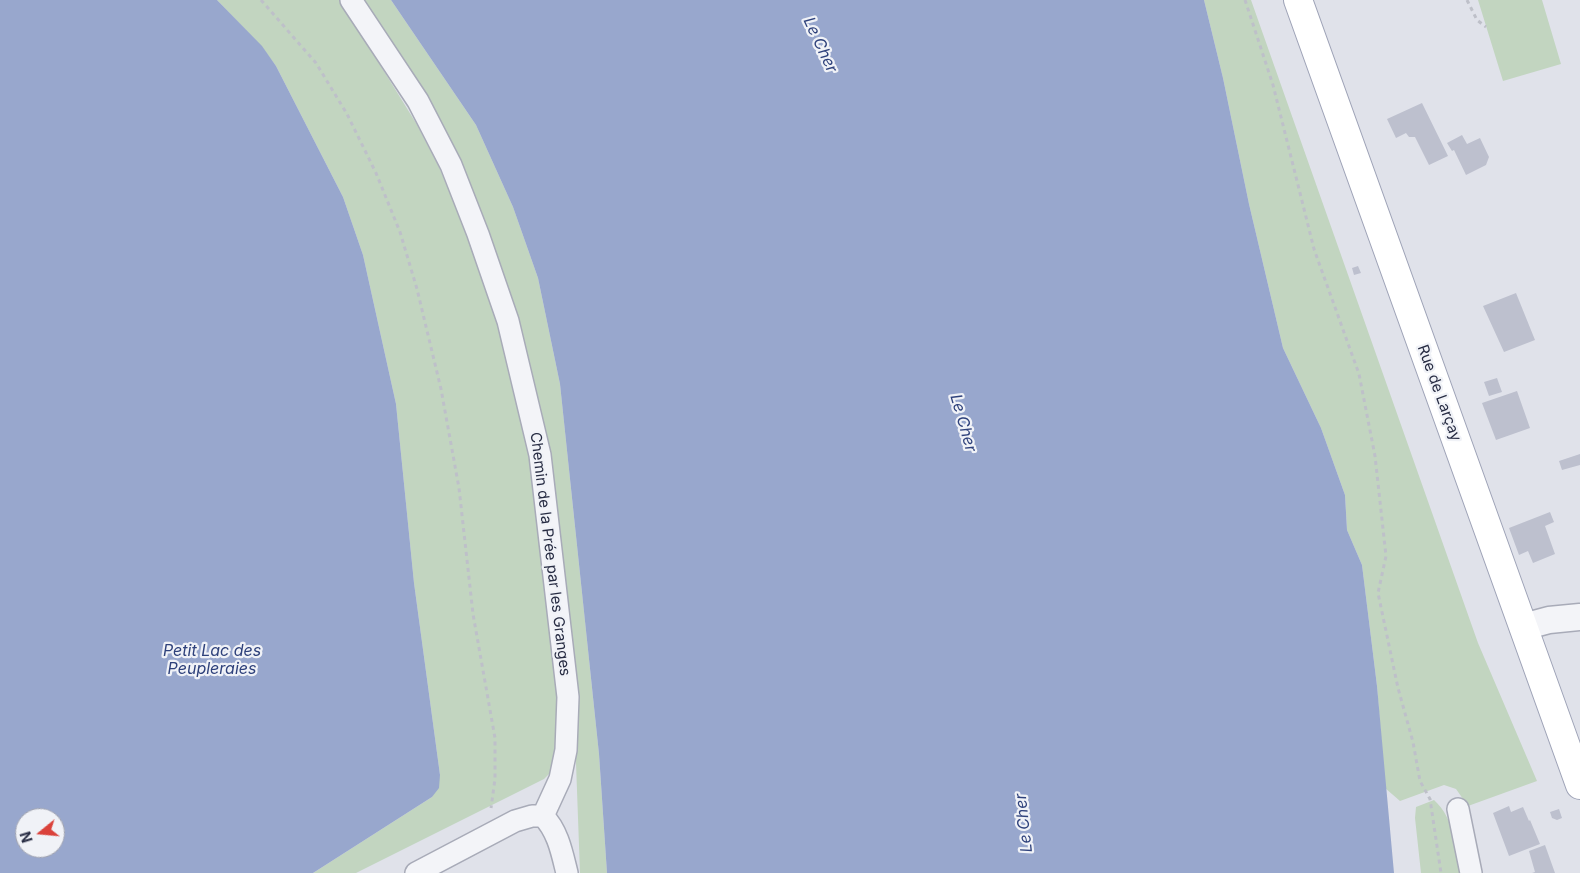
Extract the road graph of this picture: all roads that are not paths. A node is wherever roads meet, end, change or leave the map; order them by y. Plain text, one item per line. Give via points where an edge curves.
1 (351, 0) edge
2 (1298, 0) edge
3 (1580, 617) edge
4 (1523, 627) junction
5 (1580, 785) edge
6 (1458, 809) dead end
7 (543, 816) junction
8 (416, 873) edge
9 (567, 873) edge
10 (1471, 873) edge

1 - 7 street, Chemin de la Prée par les Granges via 418,101 451,165 508,321 536,438 568,697 566,750 560,779
2 - 4 main road, Rue de Larçay
3 - 4 street
4 - 5 main road, Rue de Larçay
6 - 10 street
7 - 8 street via 515,821 488,833
7 - 9 street via 551,824 559,843

